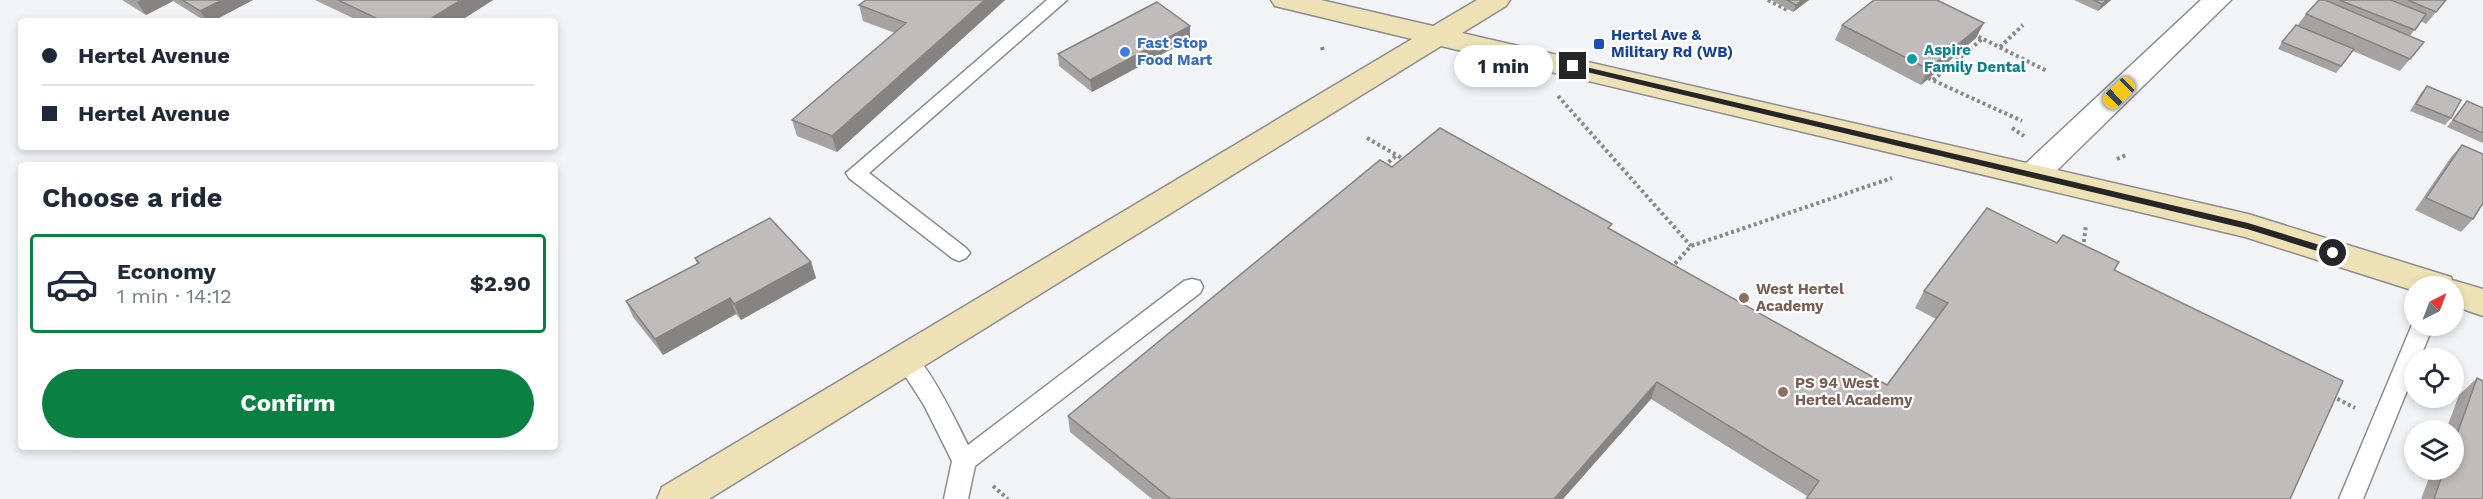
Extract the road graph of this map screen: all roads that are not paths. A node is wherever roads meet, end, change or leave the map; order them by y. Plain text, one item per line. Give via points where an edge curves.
1 (1058, 0) edge
2 (1284, 0) edge
3 (1496, 0) edge
4 (2217, 0) edge
5 (1439, 35) junction
6 (2034, 174) junction
7 (959, 253) dead end
8 (2407, 276) edge
9 (1192, 287) dead end
10 (2464, 296) edge
11 (2483, 303) edge
12 (2418, 336) edge
13 (906, 360) junction
14 (964, 461) junction
15 (676, 499) edge
16 (956, 499) edge
17 (2351, 499) edge

1 - 7 lane via 856,173
2 - 5 street
3 - 5 street
4 - 6 street
5 - 6 street
5 - 13 street
6 - 8 street via 2248,226
9 - 14 lane
10 - 11 street
12 - 17 lane
13 - 14 lane via 933,399
13 - 15 street
14 - 16 lane

